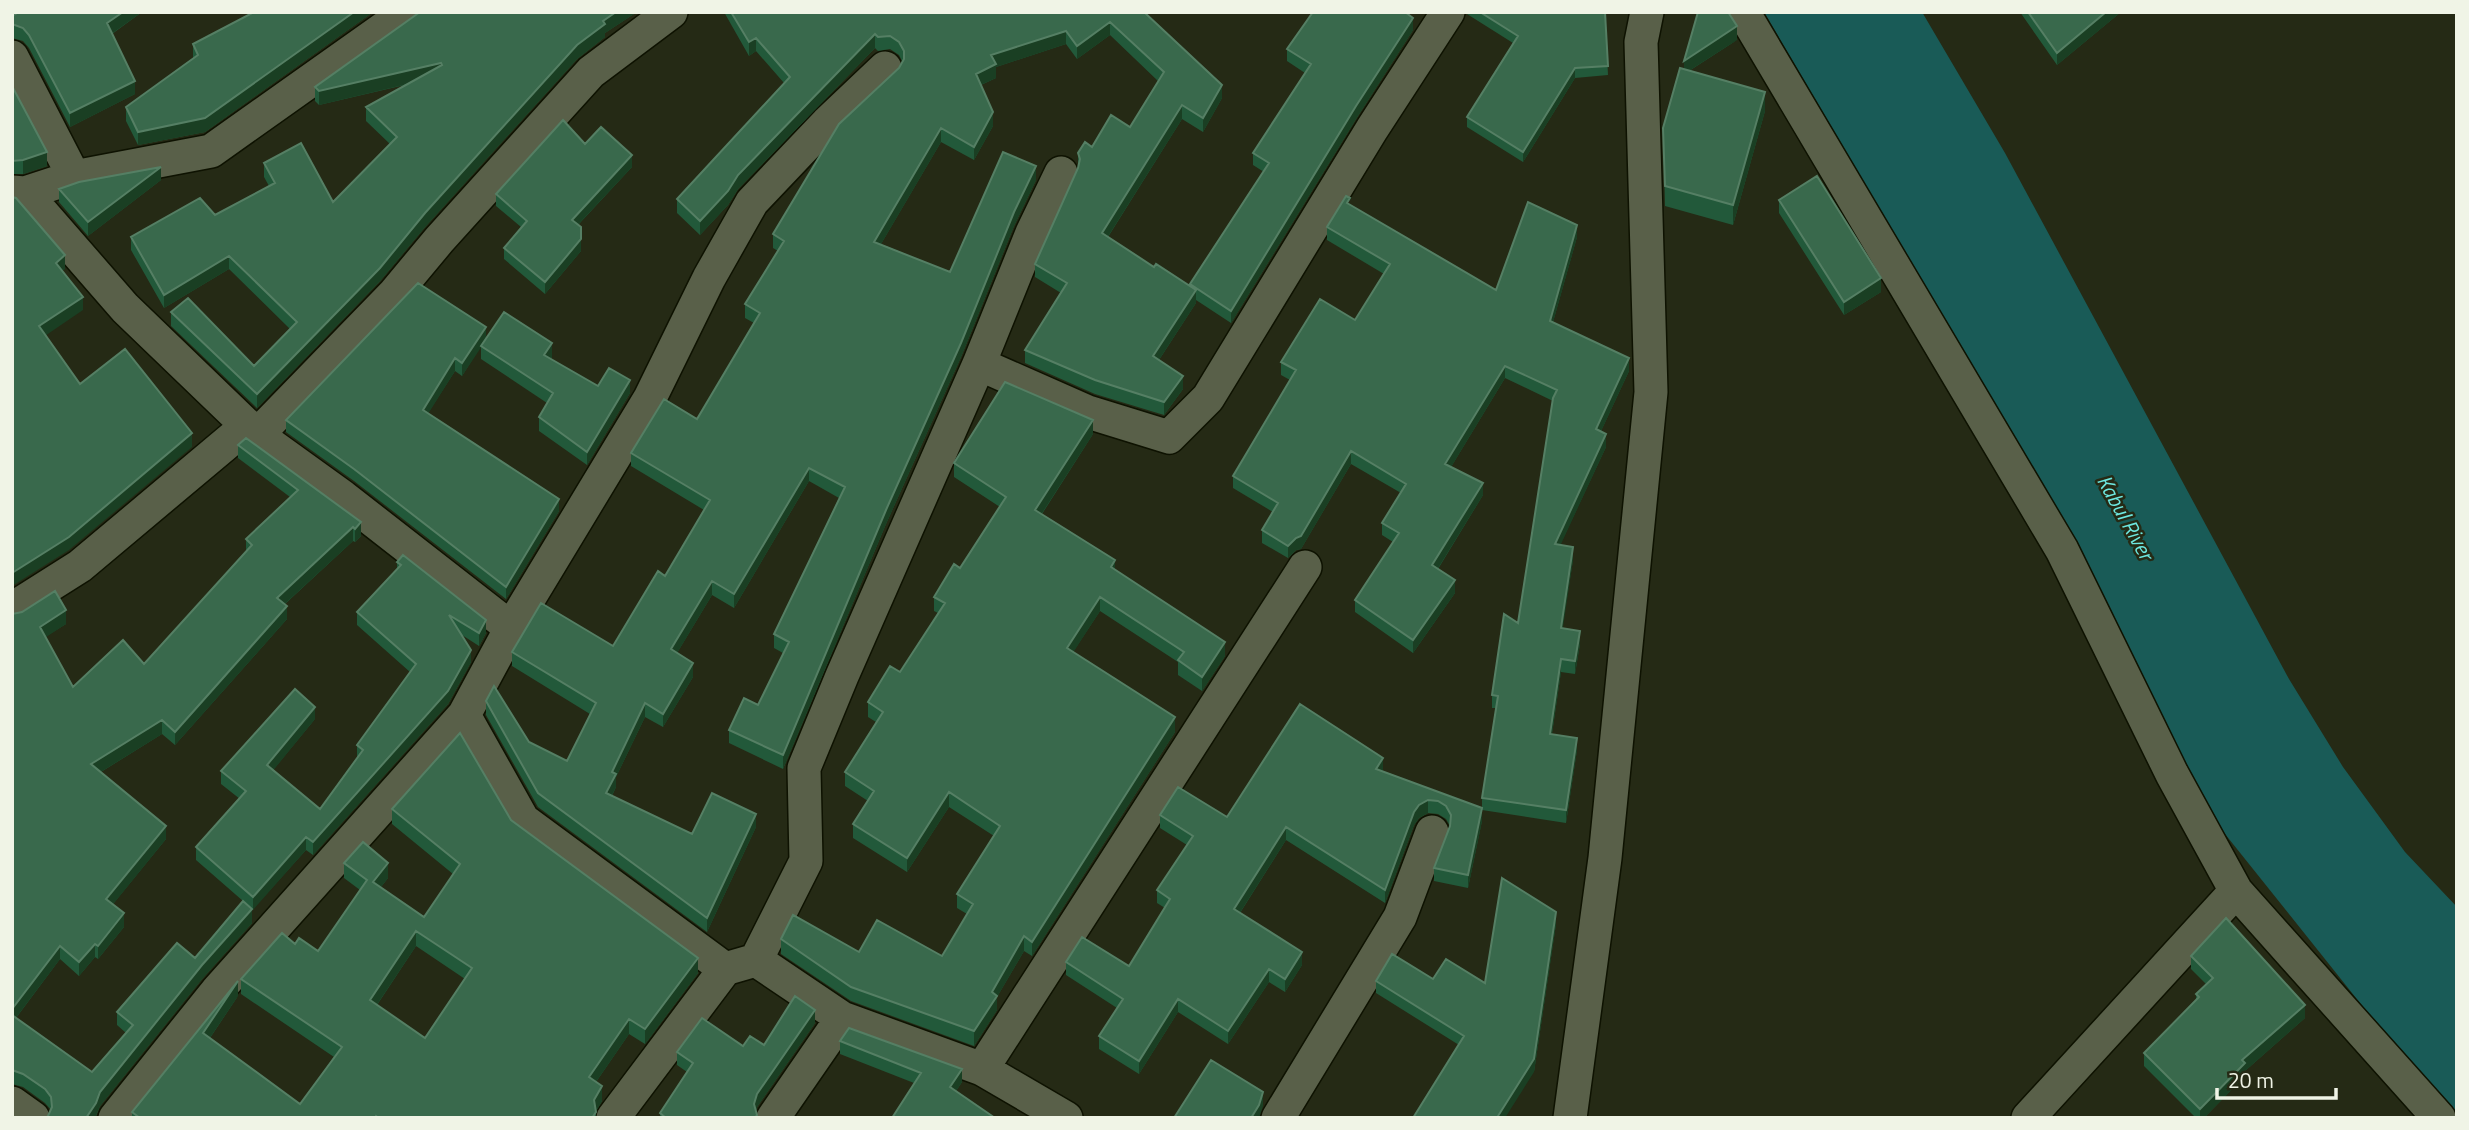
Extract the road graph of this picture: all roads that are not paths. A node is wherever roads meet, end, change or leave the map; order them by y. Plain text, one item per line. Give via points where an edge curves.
1 (407, 12) edge
2 (671, 12) edge
3 (1448, 12) edge
4 (1647, 12) edge
5 (1744, 12) edge
6 (12, 57) edge
7 (885, 68) dead end
8 (1061, 173) dead end
9 (74, 177) junction
10 (19, 193) edge
11 (979, 364) junction
12 (257, 435) junction
13 (1305, 567) dead end
14 (12, 609) edge
15 (511, 628) junction
16 (464, 715) junction
17 (1432, 832) dead end
18 (2236, 891) junction
19 (740, 965) junction
20 (842, 1018) junction
21 (982, 1069) junction
22 (12, 1103) edge
23 (33, 1118) edge
24 (115, 1118) edge
25 (613, 1118) edge
26 (773, 1118) edge
27 (1066, 1118) edge
28 (1278, 1118) edge
29 (1570, 1118) edge
30 (2028, 1118) edge
31 (2439, 1118) edge

1 - 9 street via 211,151
2 - 12 street via 591,72 394,294
3 - 11 street via 1208,398 1169,437 1088,412
4 - 29 street via 1640,42 1651,392 1605,858
5 - 18 street via 2062,550 2172,774
6 - 9 street
7 - 15 street via 752,202 650,398
8 - 11 street
9 - 10 street
10 - 12 street via 125,308
11 - 19 street via 804,768 806,861
12 - 14 street via 242,431 80,566
12 - 15 street
13 - 21 street
15 - 16 street
16 - 19 street via 523,820
16 - 24 street via 217,991
17 - 28 street via 1400,917
18 - 30 street
18 - 31 street
19 - 20 street
19 - 25 street
20 - 21 street
20 - 26 street
21 - 27 street
22 - 23 street

